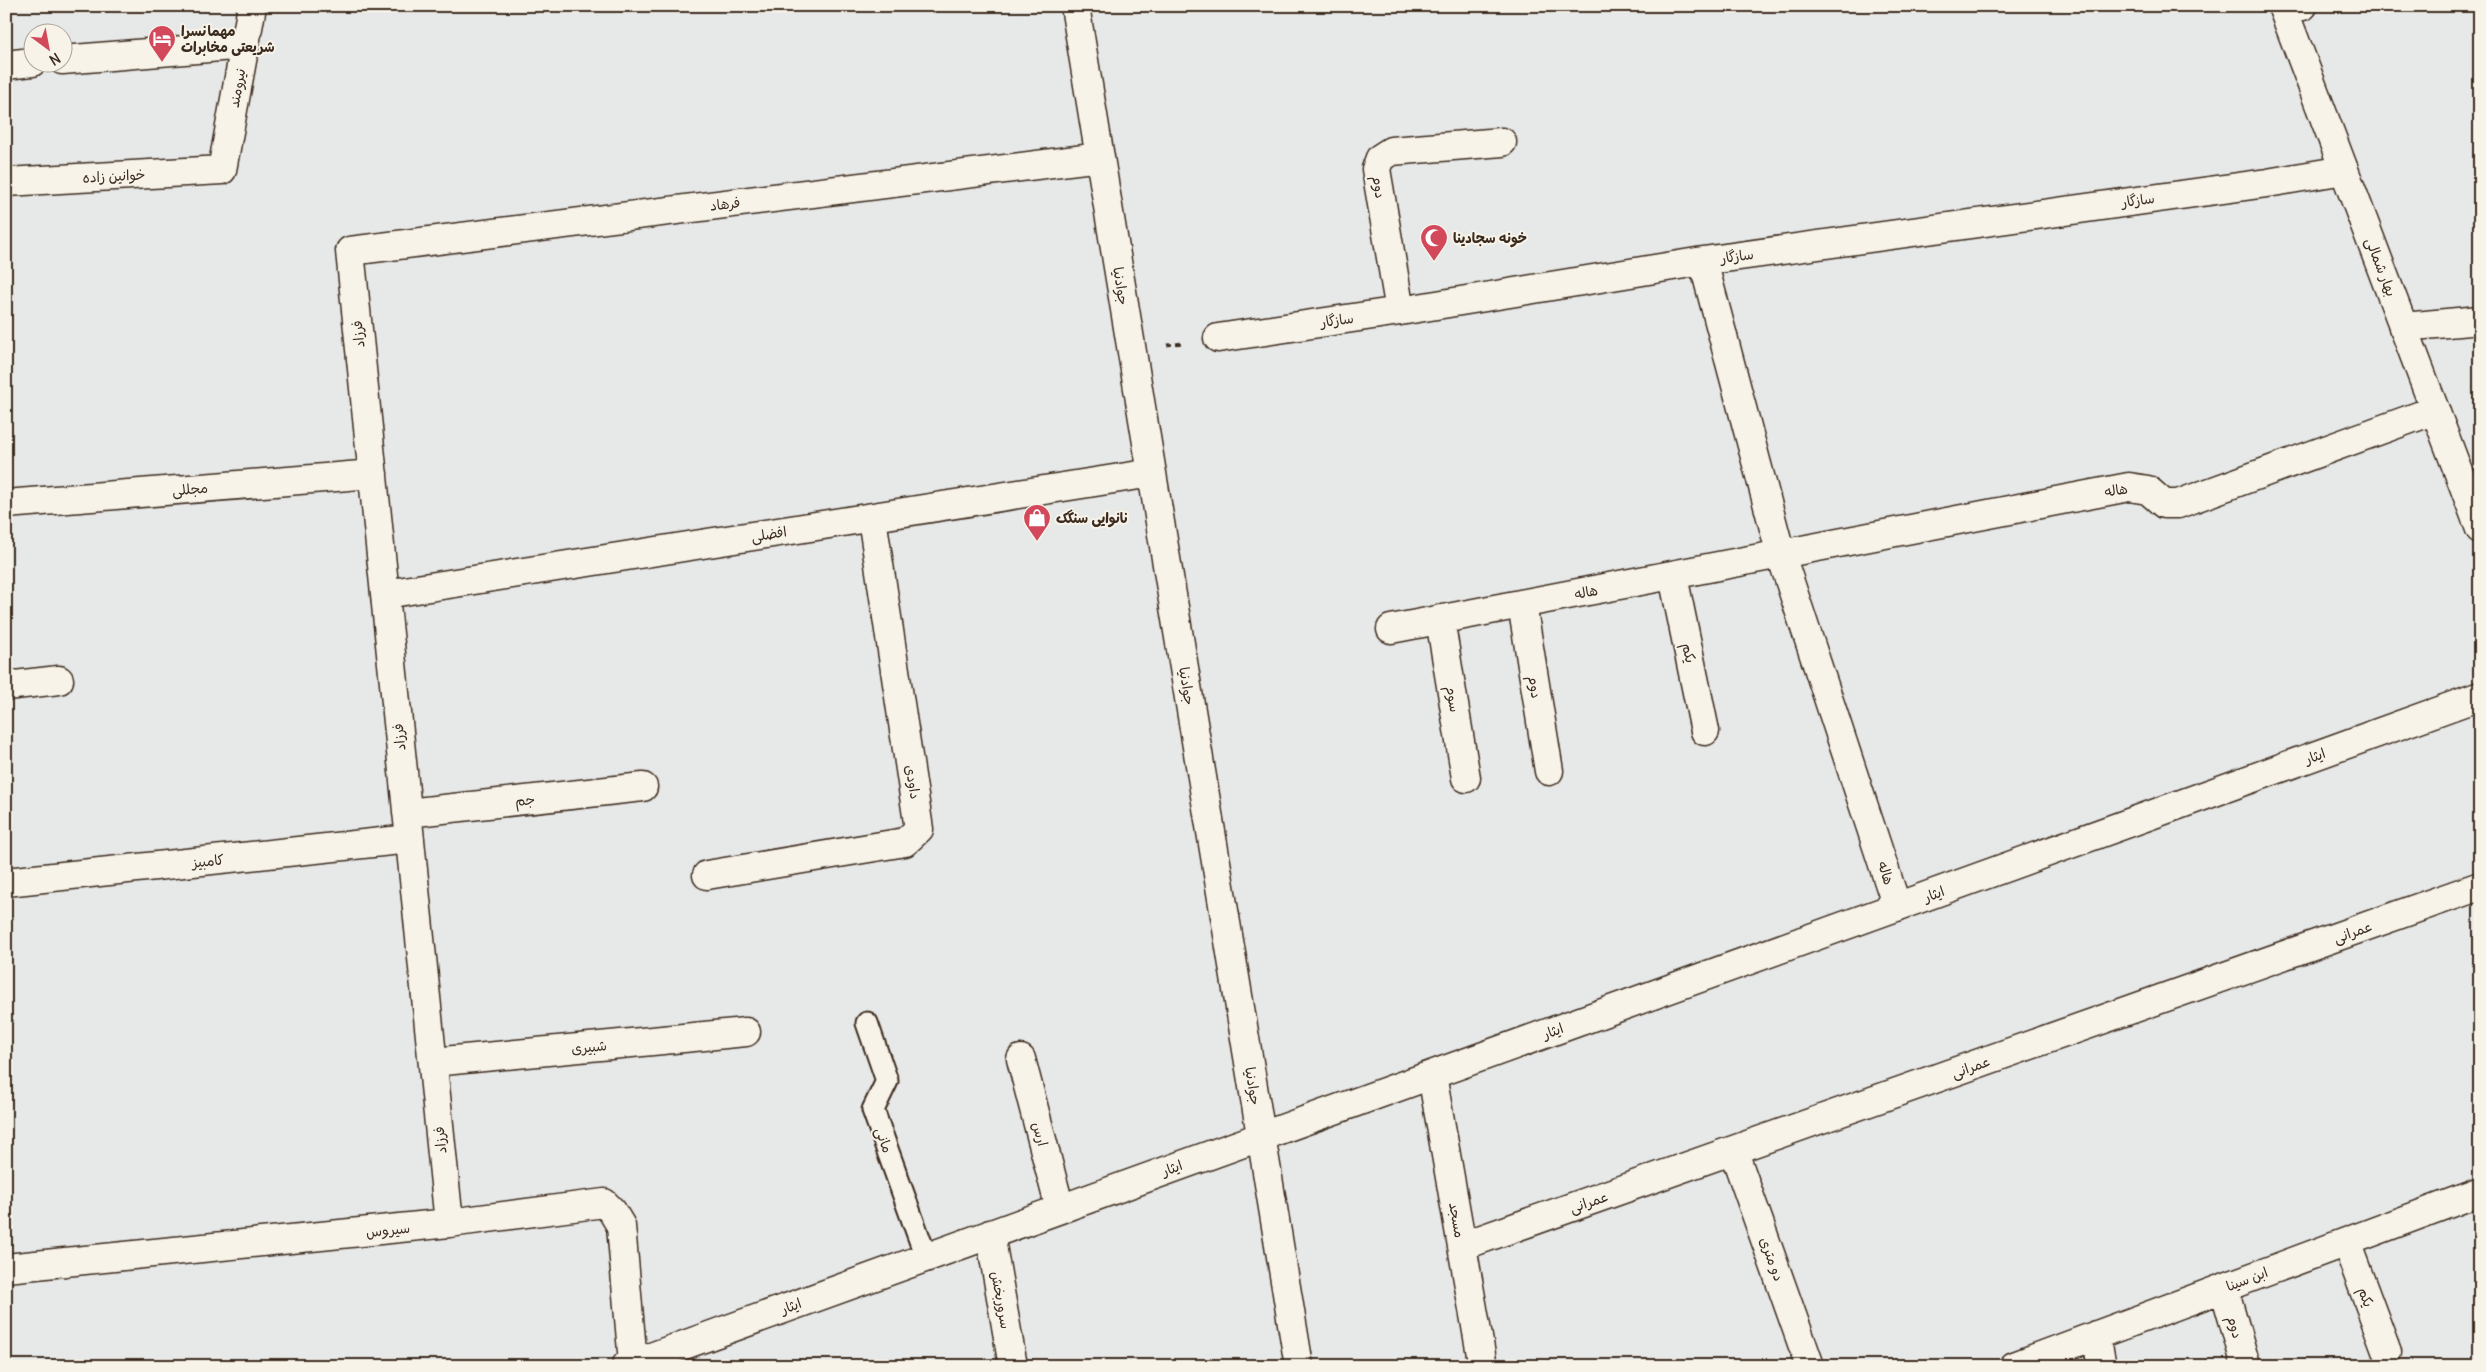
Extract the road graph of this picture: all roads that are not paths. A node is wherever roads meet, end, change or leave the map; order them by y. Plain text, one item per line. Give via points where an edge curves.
1 (252, 6) edge
2 (1075, 6) edge
3 (2290, 7) edge
4 (244, 45) junction
5 (72, 59) edge
6 (22, 63) edge
7 (6, 65) edge
8 (1502, 142) dead end
9 (1100, 157) junction
10 (222, 170) joint
11 (2344, 170) junction
12 (6, 182) edge
13 (350, 251) joint
14 (1703, 261) junction
15 (1400, 311) junction
16 (2480, 320) edge
17 (2403, 327) junction
18 (1218, 338) road end
19 (2435, 410) junction
20 (1152, 473) junction
21 (373, 474) junction
22 (6, 504) edge
23 (872, 518) junction
24 (2480, 528) edge
25 (1781, 555) junction
26 (1673, 576) junction
27 (385, 594) junction
28 (1522, 604) junction
29 (1440, 620) junction
30 (1391, 629) dead end
31 (59, 680) dead end
32 (6, 686) edge
33 (2480, 696) edge
34 (1705, 731) dead end
35 (1549, 771) dead end
36 (1466, 778) dead end
37 (643, 787) dead end
38 (407, 813) junction
39 (410, 839) junction
40 (707, 876) dead end
41 (6, 882) edge
42 (2480, 886) edge
43 (1897, 907) junction
44 (867, 1023) dead end
45 (746, 1032) dead end
46 (1021, 1059) dead end
47 (432, 1062) junction
48 (1432, 1075) junction
49 (1261, 1136) junction
50 (1734, 1152) junction
51 (2480, 1192) edge
52 (1060, 1209) junction
53 (449, 1224) junction
54 (990, 1234) junction
55 (2346, 1242) junction
56 (1462, 1246) junction
57 (926, 1257) junction
58 (6, 1268) edge
59 (2224, 1288) junction
60 (2096, 1336) junction
61 (2386, 1352) dead end
62 (629, 1364) edge
63 (2021, 1364) edge
64 (1013, 1366) edge
65 (1300, 1366) edge
66 (1483, 1366) edge
67 (1810, 1366) edge
68 (2102, 1366) edge
69 (2246, 1366) edge

1 - 4 street, نیرومند
2 - 9 street, جوادنیا
3 - 11 street, بهار شمالی
4 - 5 street
4 - 10 street, نیرومند
6 - 7 street
8 - 15 street, دوم via 1391,151 1380,158 1376,170
9 - 13 street, فرهاد
9 - 20 street, جوادنیا
10 - 12 street, خوانین زاده
11 - 14 street, سازگار
11 - 17 street, بهار شمالی
13 - 21 street, فرزاد
14 - 15 street, سازگار
14 - 25 street, هاله
15 - 18 street, سازگار
16 - 17 street
17 - 19 street, بهار شمالی
19 - 24 street, بهار شمالی
19 - 25 street, هاله via 2178,504 2168,505 2148,490 2129,487
20 - 23 street, افضلی
20 - 49 street, جوادنیا
21 - 22 street, مجللی
21 - 27 street, فرزاد
23 - 27 street, افضلی
23 - 40 street, داودی via 919,829 905,842
25 - 26 street, هاله
25 - 43 street, هاله
26 - 28 street, هاله
26 - 34 street, یکم
27 - 38 street, فرزاد
28 - 29 street, هاله
28 - 35 street, دوم
29 - 30 street, هاله
29 - 36 street, سوم
31 - 32 street
33 - 43 street, ایثار
37 - 38 street, جم
38 - 39 street, فرزاد
39 - 41 street, کامبیز
39 - 47 street, فرزاد
42 - 50 street, عمرانی
43 - 48 street, ایثار
44 - 57 lane, مانی via 887,1081 873,1110
45 - 47 street, شبیری
46 - 52 street, ارس
47 - 53 street, فرزاد
48 - 49 street, ایثار
48 - 56 street, مسجد
49 - 52 street, ایثار
49 - 65 street, جوادنیا
50 - 56 street, عمرانی
50 - 67 street, دو متری
51 - 55 street, ابن سینا
52 - 54 street, ایثار
53 - 58 street, سیروس
53 - 62 street, سیروس via 604,1203 621,1226
54 - 57 street, ایثار
54 - 64 street, سروربخش
55 - 59 street, ابن سینا
55 - 61 street, یکم
56 - 66 street, مسجد
57 - 62 street, ایثار
59 - 60 street, ابن سینا
59 - 69 street, دوم
60 - 63 street, ابن سینا
60 - 68 street

